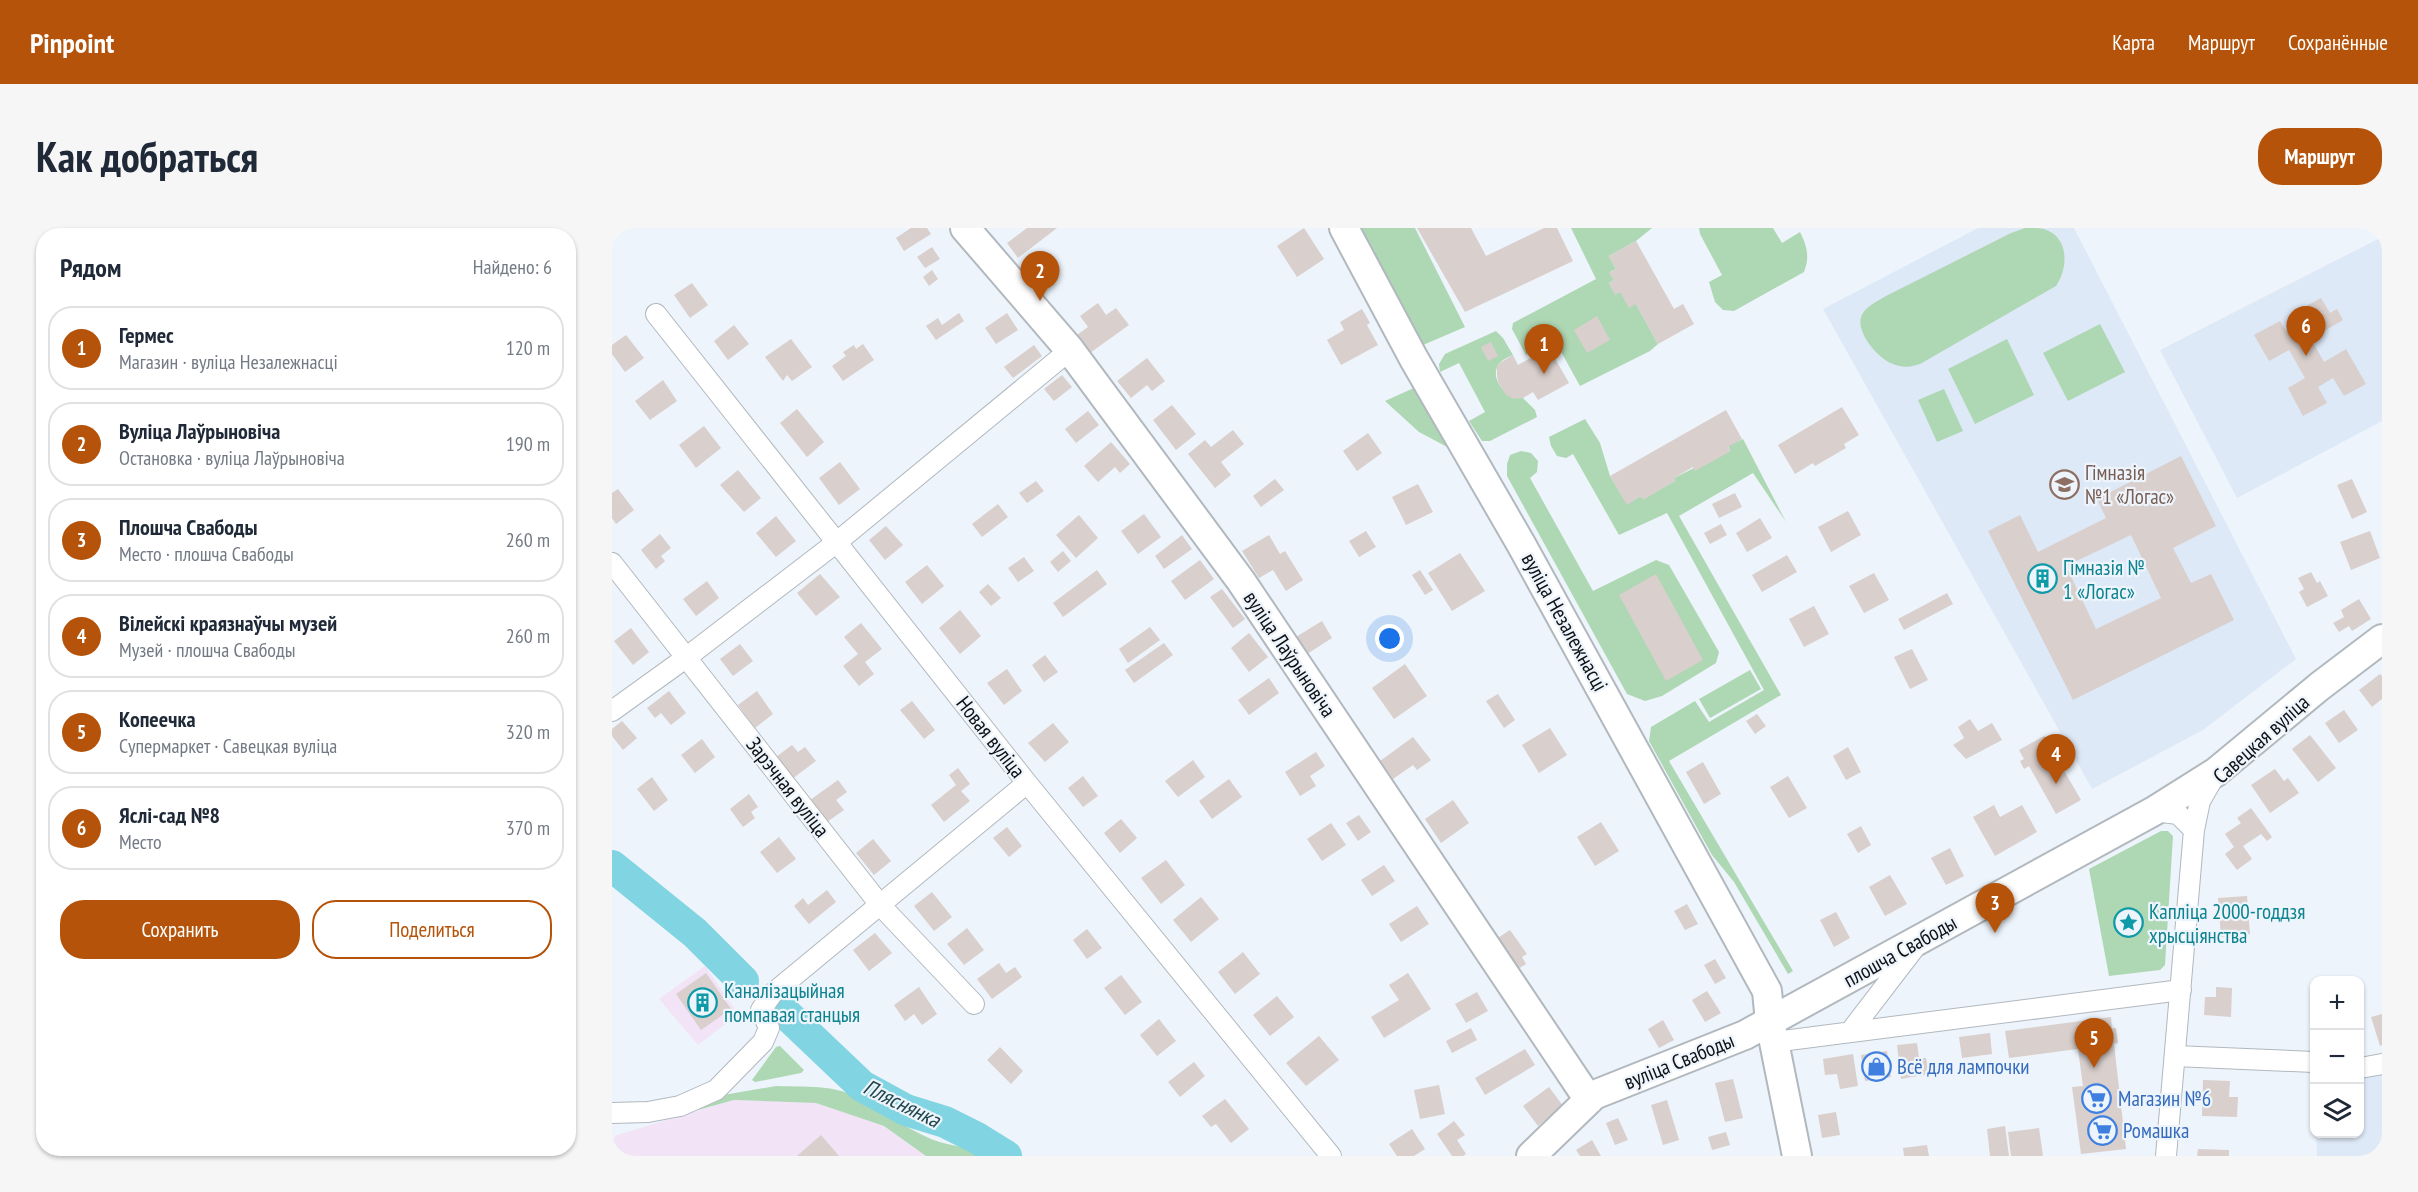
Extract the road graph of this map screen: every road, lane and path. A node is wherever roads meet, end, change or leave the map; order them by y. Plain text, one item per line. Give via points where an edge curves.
1 (965, 228) edge
2 (1344, 228) edge
3 (656, 314) dead end
4 (1070, 350) junction
5 (837, 542) junction
6 (612, 563) edge
7 (2382, 639) edge
8 (687, 657) junction
9 (612, 711) edge
10 (2216, 772) junction
11 (1027, 783) junction
12 (2154, 811) junction
13 (2194, 830) junction
14 (881, 906) junction
15 (1921, 939) junction
16 (2181, 990) junction
17 (974, 1004) dead end
18 (1772, 1032) junction
19 (1850, 1032) junction
20 (2175, 1056) junction
21 (2310, 1062) edge
22 (2382, 1064) edge
23 (2364, 1067) edge
24 (1589, 1100) junction
25 (612, 1113) edge
26 (1331, 1156) edge
27 (1531, 1156) edge
28 (1797, 1156) edge
29 (2166, 1156) edge

1 - 4 main road, вуліца Лаўрыновіча
2 - 18 main road, вуліца Незалежнасці via 1767,991
3 - 5 street, Новая вуліца
4 - 5 street
4 - 24 main road, вуліца Лаўрыновіча via 1241,581
5 - 8 street
5 - 11 street, Новая вуліца
6 - 8 street, Зарэчная вуліца
7 - 10 main road, Савецкая вуліца
8 - 9 street
8 - 14 street, Зарэчная вуліца
10 - 12 main road, плошча Свабоды
10 - 13 street, Савецкая вуліца via 2200,801
11 - 14 street
11 - 26 street, Новая вуліца
12 - 13 street via 2178,814
12 - 15 main road, плошча Свабоды
13 - 16 street, Савецкая вуліца
14 - 17 street, Зарэчная вуліца
14 - 25 street via 772,994 761,1010 769,1028 763,1042 716,1090 673,1108
15 - 18 main road, плошча Свабоды
15 - 19 street
16 - 19 street
16 - 20 street, Савецкая вуліца
18 - 19 street
18 - 24 main road, вуліца Свабоды via 1742,1036
18 - 28 main road, вуліца Незалежнасці
20 - 21 street
20 - 29 street, Савецкая вуліца
22 - 23 street
24 - 27 main road, вуліца Свабоды

